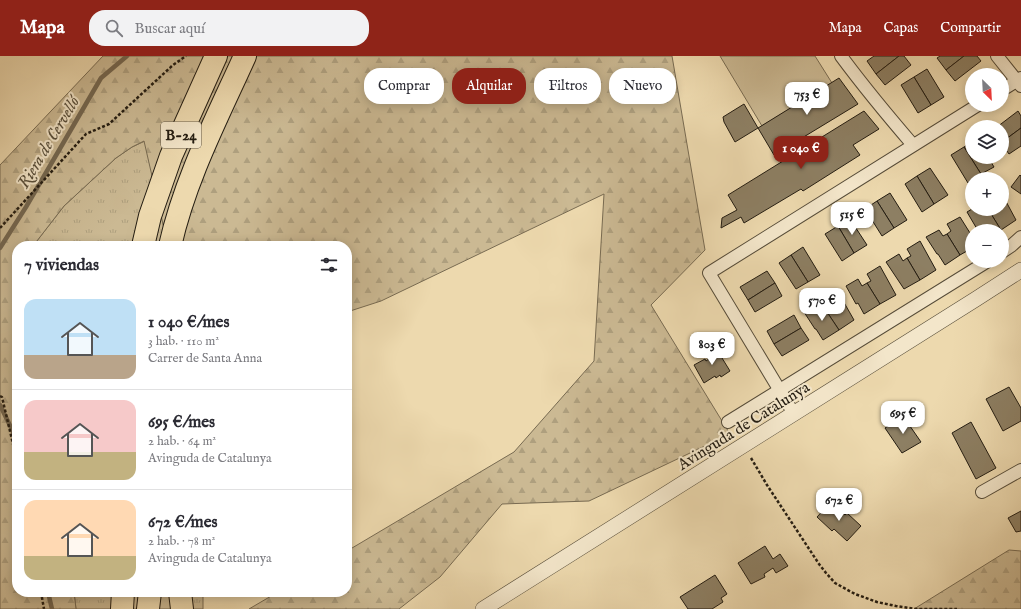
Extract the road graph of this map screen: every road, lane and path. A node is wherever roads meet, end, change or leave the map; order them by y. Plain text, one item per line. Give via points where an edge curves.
1 (186, 56) edge
2 (216, 56) edge
3 (246, 56) edge
4 (841, 56) edge
5 (997, 56) edge
6 (1019, 82) edge
7 (1009, 87) edge
8 (967, 112) edge
9 (914, 145) junction
10 (0, 228) edge
11 (1021, 238) edge
12 (144, 241) edge
13 (171, 241) edge
14 (1012, 247) edge
15 (977, 268) edge
16 (1021, 270) edge
17 (780, 390) junction
18 (0, 396) edge
19 (794, 414) junction
20 (728, 422) dead end
21 (12, 440) edge
22 (744, 446) junction
23 (1021, 470) edge
24 (982, 492) dead end
25 (42, 597) edge
26 (123, 597) edge
27 (149, 597) edge
28 (181, 597) edge
29 (44, 609) edge
30 (122, 609) edge
31 (148, 609) edge
32 (182, 609) edge
33 (483, 609) edge
34 (956, 609) edge

1 - 10 path via 109,124 86,134
2 - 12 highway, B-24 via 171,156
3 - 13 highway, B-24 via 194,169
4 - 9 street via 889,118
5 - 6 street
6 - 7 street
8 - 9 street
9 - 17 street via 709,273
11 - 14 street
15 - 17 street, Avinguda de Catalunya
16 - 19 street, Avinguda de Catalunya
17 - 19 street
17 - 20 street, Avinguda de Catalunya
18 - 21 path
19 - 22 street, Avinguda de Catalunya
22 - 33 street, Avinguda de Catalunya
22 - 34 path via 767,485 835,583 877,602 916,608
23 - 24 street
25 - 29 path
26 - 30 highway
27 - 31 highway
28 - 32 highway

